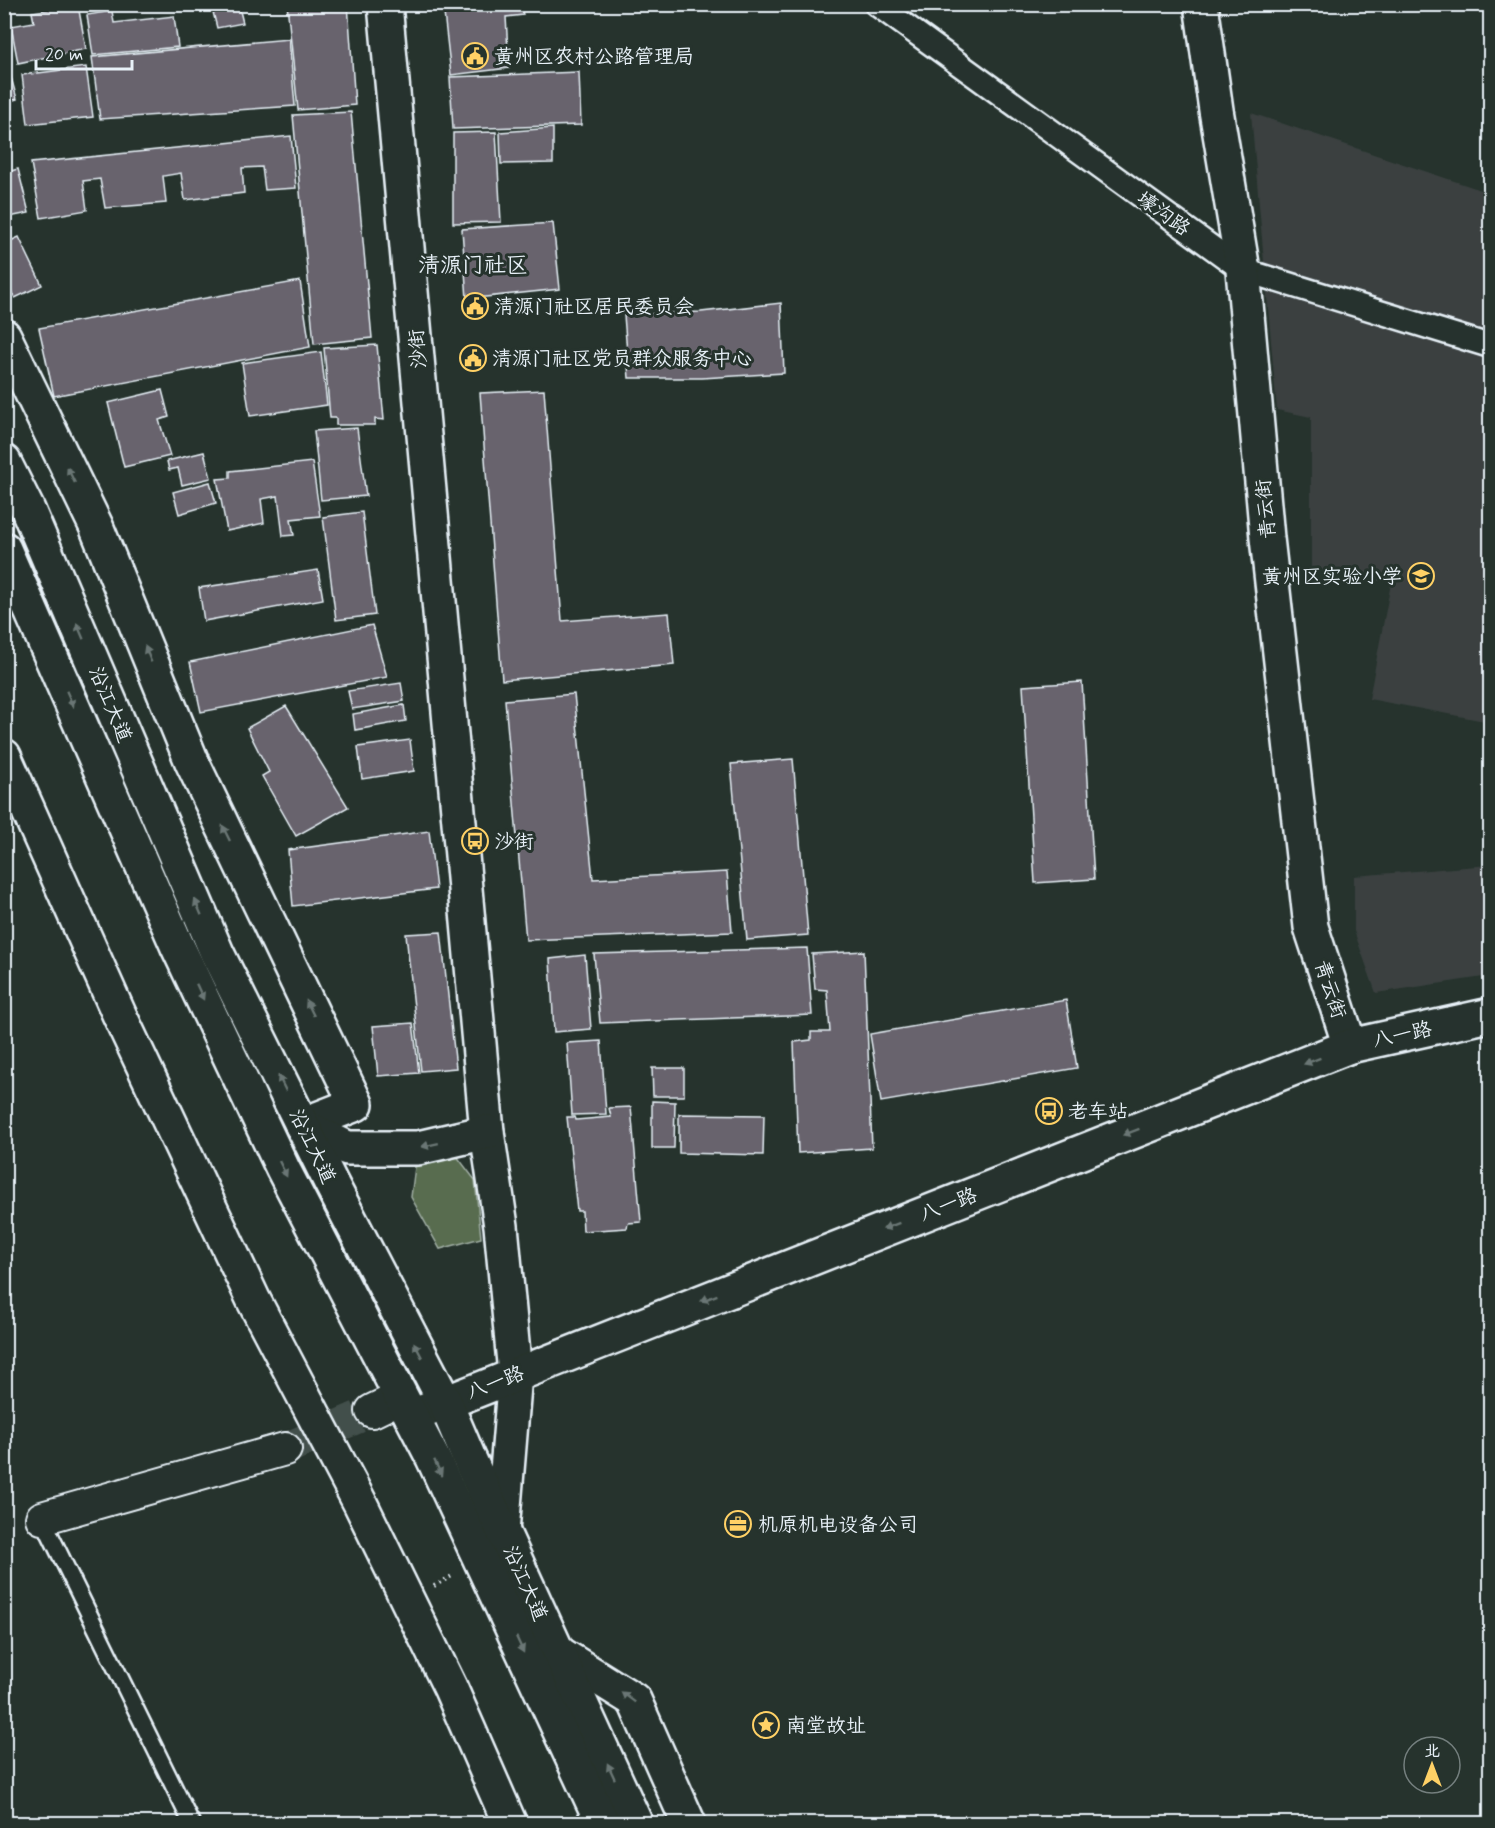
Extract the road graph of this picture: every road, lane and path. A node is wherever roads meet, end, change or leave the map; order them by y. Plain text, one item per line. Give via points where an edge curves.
1 (385, 4) edge
2 (876, 4) edge
3 (1201, 4) edge
4 (1243, 270) junction
5 (4, 336) edge
6 (1491, 346) edge
7 (4, 462) edge
8 (4, 549) edge
9 (4, 756) edge
10 (1491, 1015) edge
11 (1350, 1046) junction
12 (302, 1125) junction
13 (488, 1132) junction
14 (515, 1374) junction
15 (445, 1402) junction
16 (406, 1406) junction
17 (372, 1411) tunnel mouth
18 (285, 1449) tunnel mouth
19 (42, 1518) joint
20 (502, 1531) junction
21 (481, 1561) junction
22 (407, 1600) junction
23 (557, 1652) junction
24 (192, 1824) edge
25 (510, 1824) edge
26 (603, 1824) edge
27 (636, 1824) edge
28 (690, 1824) edge

1 - 13 street, 沙街
2 - 4 street, 壕沟路
3 - 4 street, 青云街
4 - 6 street, 壕沟路
4 - 11 street, 青云街 via 1267,538 1311,927
12 -> 5 street via 356,1104 192,762 96,526
12 -> 7 street, 沿江大道 via 217,953
8 -> 16 street, 沿江大道 via 177,945 283,1169
9 - 22 street via 119,1014 254,1300
10 - 11 street, 八一路
11 -> 14 street, 八一路
13 -> 12 street via 418,1148 347,1148
15 -> 12 street, 沿江大道
13 - 14 street, 沙街
14 - 15 street, 八一路
14 - 20 street, 沙街
15 - 16 street, 八一路
15 - 20 street, 沿江大道
16 - 17 street
16 -> 21 street, 沿江大道
18 - 19 street
19 - 24 lane
20 - 23 street, 沿江大道
21 - 22 path
21 -> 26 street, 沿江大道
22 - 25 street
27 -> 23 street, 沿江大道
28 -> 23 street via 634,1700

